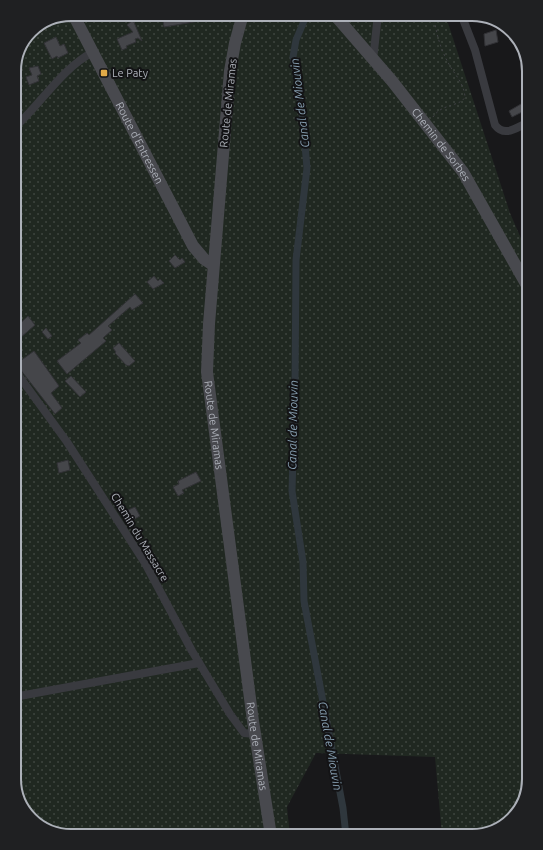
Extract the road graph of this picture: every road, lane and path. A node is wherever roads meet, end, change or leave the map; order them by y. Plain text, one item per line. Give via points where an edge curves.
1 (77, 21) edge
2 (241, 21) edge
3 (340, 21) edge
4 (377, 21) edge
5 (434, 21) edge
6 (464, 21) edge
7 (93, 52) junction
8 (373, 60) junction
9 (21, 120) edge
10 (522, 125) edge
11 (428, 128) junction
12 (213, 265) junction
13 (522, 277) edge
14 (21, 379) edge
15 (199, 663) junction
16 (21, 696) edge
17 (255, 734) junction
18 (270, 829) edge

1 - 7 main road, Route d'Entressen
2 - 12 main road, Route de Miramas via 230,71
3 - 8 main road, Chemin de Sorbes
4 - 8 street
5 - 11 path via 439,40 464,88 465,97 462,101 438,110
6 - 10 street via 475,50 495,125 508,132
7 - 9 street via 78,62
7 - 12 main road, Route d'Entressen via 193,246
8 - 11 main road, Chemin de Sorbes
11 - 13 main road, Chemin de Sorbes via 463,172
12 - 17 main road, Route de Miramas via 207,372
14 - 15 street, Chemin du Massacre via 67,442 145,563
15 - 16 street
15 - 17 street, Chemin du Massacre via 237,724 244,732
17 - 18 main road, Route de Miramas

